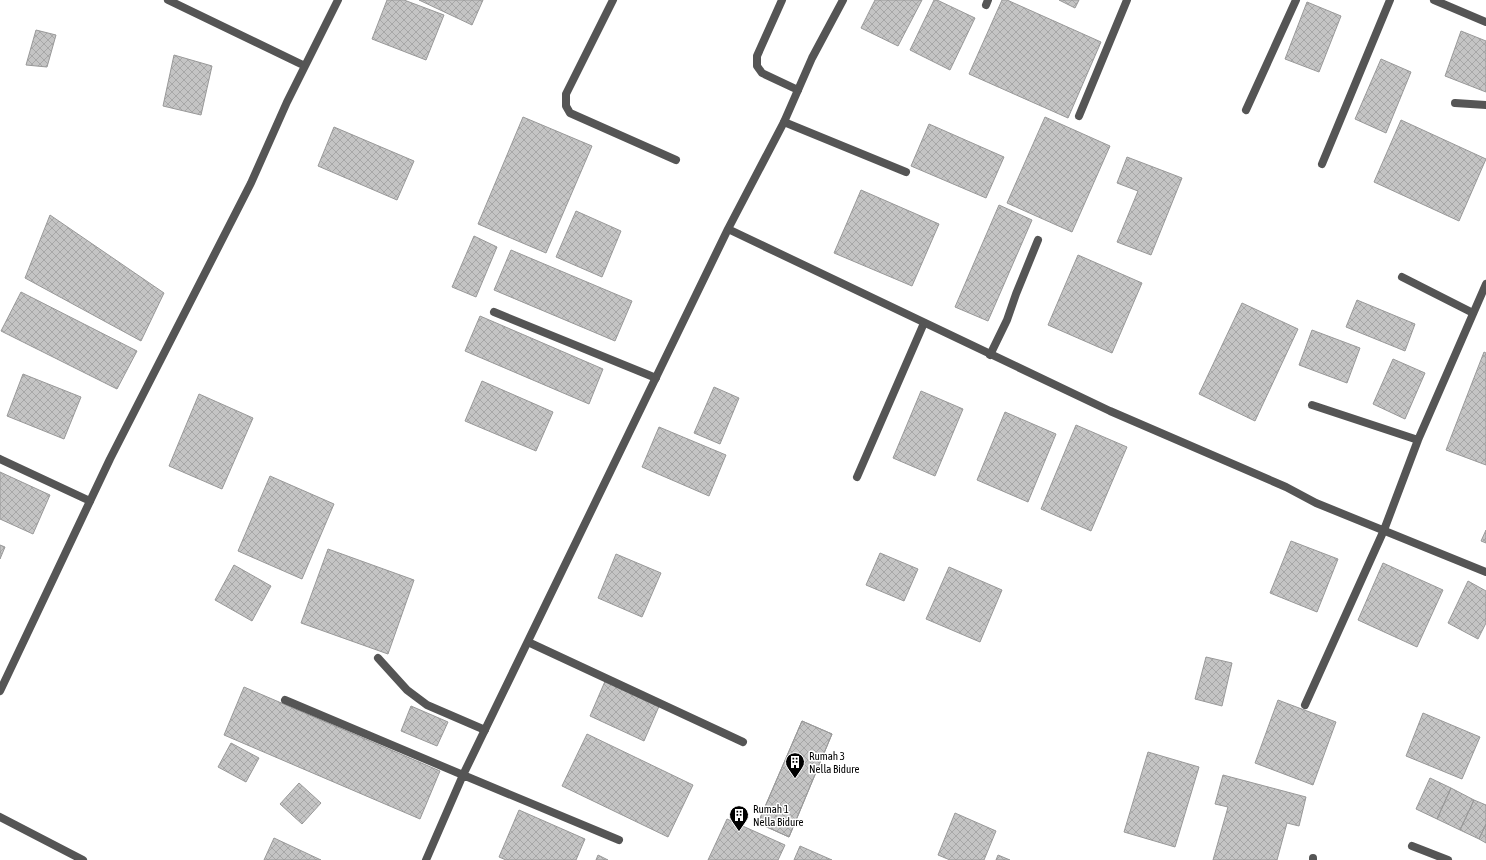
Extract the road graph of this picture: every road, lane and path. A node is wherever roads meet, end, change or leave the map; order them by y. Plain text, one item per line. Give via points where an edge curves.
1 (168, 0) edge
2 (338, 0) edge
3 (613, 0) edge
4 (782, 0) edge
5 (843, 0) edge
6 (1127, 0) edge
7 (1296, 0) edge
8 (1390, 0) edge
9 (1434, 0) edge
10 (1486, 22) edge
11 (305, 66) junction
12 (798, 90) junction
13 (1455, 103) dead end
14 (1486, 105) edge
15 (1246, 110) dead end
16 (1080, 116) dead end
17 (784, 122) junction
18 (676, 160) dead end
19 (1322, 164) dead end
20 (906, 172) dead end
21 (728, 229) junction
22 (1038, 240) dead end
23 (1402, 277) dead end
24 (1486, 284) edge
25 (494, 312) dead end
26 (1473, 313) junction
27 (924, 323) junction
28 (990, 355) junction
29 (656, 378) junction
30 (1312, 405) dead end
31 (1418, 440) junction
32 (0, 459) edge
33 (857, 477) dead end
34 (90, 501) junction
35 (1384, 530) junction
36 (1486, 572) edge
37 (528, 642) junction
38 (378, 658) dead end
39 (0, 691) edge
40 (285, 700) dead end
41 (1305, 705) dead end
42 (485, 730) junction
43 (743, 742) dead end
44 (463, 775) junction
45 (0, 817) edge
46 (618, 840) dead end
47 (1412, 846) dead end
48 (83, 860) edge
49 (426, 860) edge
50 (1448, 860) edge

1 - 11 street
2 - 11 street
3 - 18 street via 566,94 566,106 570,113
4 - 12 street via 757,56 757,66 762,72
5 - 12 street
6 - 16 street
7 - 15 street
8 - 19 street
9 - 10 street
11 - 34 street via 251,183
12 - 17 street
13 - 14 street
17 - 20 street
17 - 21 street
21 - 27 street
21 - 29 street
22 - 28 street via 1008,320
23 - 26 street
24 - 26 street
25 - 29 street
26 - 31 street
27 - 28 street
27 - 33 street
28 - 35 street via 1110,411 1286,487 1316,503
29 - 37 street
30 - 31 street
31 - 35 street
32 - 34 street
34 - 39 street
35 - 36 street
35 - 41 street
37 - 42 street
37 - 43 street
38 - 42 street via 407,690 427,705
40 - 44 street
42 - 44 street
44 - 46 street
44 - 49 street
45 - 48 street
47 - 50 street

